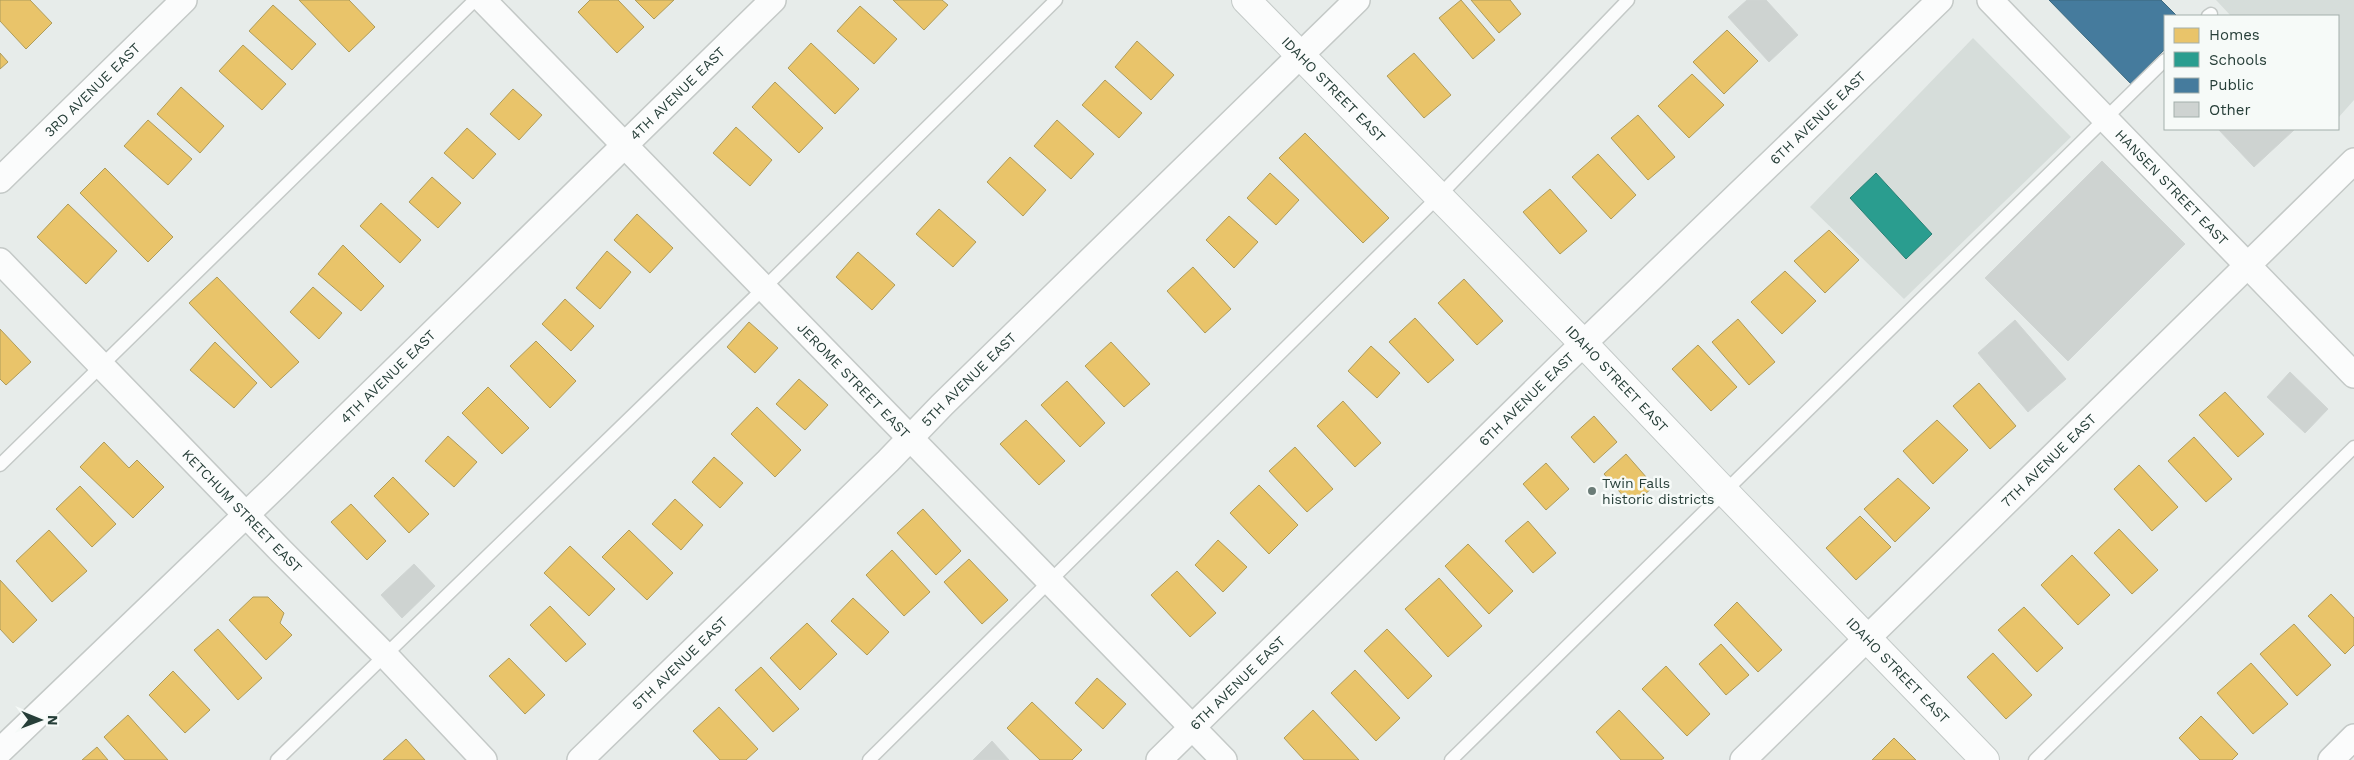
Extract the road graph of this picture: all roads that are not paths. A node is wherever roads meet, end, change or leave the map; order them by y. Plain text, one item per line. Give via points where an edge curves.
1 (184, 0) edge
2 (475, 0) edge
3 (483, 0) edge
4 (773, 0) edge
5 (1056, 0) edge
6 (1246, 0) edge
7 (1358, 0) edge
8 (1628, 0) edge
9 (1940, 0) edge
10 (1990, 0) edge
11 (1299, 55) junction
12 (2164, 61) edge
13 (2106, 120) junction
14 (624, 145) junction
15 (2354, 161) edge
16 (0, 180) edge
17 (1438, 197) junction
18 (0, 261) edge
19 (2248, 266) junction
20 (764, 288) junction
21 (1583, 343) junction
22 (101, 366) junction
23 (2354, 375) edge
24 (910, 438) junction
25 (2354, 447) edge
26 (0, 465) edge
27 (1724, 491) junction
28 (246, 515) junction
29 (1049, 582) junction
30 (1868, 638) junction
31 (384, 654) junction
32 (1192, 727) junction
33 (2354, 737) edge
34 (0, 751) edge
35 (277, 760) edge
36 (484, 760) edge
37 (580, 760) edge
38 (869, 760) edge
39 (1159, 760) edge
40 (1224, 760) edge
41 (1451, 760) edge
42 (1743, 760) edge
43 (1985, 760) edge
44 (2035, 760) edge
45 (2331, 760) edge

1 - 16 street, 3RD AVENUE EAST
2 - 22 lane
3 - 14 street, JEROME STREET EAST
4 - 14 street, 4TH AVENUE EAST
5 - 20 lane
6 - 11 street, IDAHO STREET EAST
7 - 11 street, 5TH AVENUE EAST
8 - 17 lane
9 - 21 street, 6TH AVENUE EAST
10 - 13 street, HANSEN STREET EAST
11 - 17 street, IDAHO STREET EAST
11 - 24 street, 5TH AVENUE EAST
12 - 13 lane
13 - 19 street, HANSEN STREET EAST
13 - 27 lane
14 - 20 street, JEROME STREET EAST
14 - 28 street, 4TH AVENUE EAST
15 - 19 street, 7TH AVENUE EAST
17 - 21 street, IDAHO STREET EAST
17 - 29 lane
18 - 22 street, KETCHUM STREET EAST
19 - 23 street, HANSEN STREET EAST
19 - 30 street, 7TH AVENUE EAST
20 - 24 street, JEROME STREET EAST
20 - 31 lane
21 - 27 street, IDAHO STREET EAST
21 - 32 street, 6TH AVENUE EAST
22 - 26 lane
22 - 28 street, KETCHUM STREET EAST
24 - 29 street, JEROME STREET EAST
24 - 37 street, 5TH AVENUE EAST
25 - 44 lane
27 - 30 street, IDAHO STREET EAST
27 - 41 lane
28 - 31 street, KETCHUM STREET EAST
28 - 34 street, 4TH AVENUE EAST
29 - 32 street, JEROME STREET EAST
29 - 38 lane
30 - 42 street, 7TH AVENUE EAST
30 - 43 street, IDAHO STREET EAST
31 - 35 lane
31 - 36 street, KETCHUM STREET EAST
32 - 39 street, 6TH AVENUE EAST
32 - 40 street, JEROME STREET EAST
33 - 45 street

